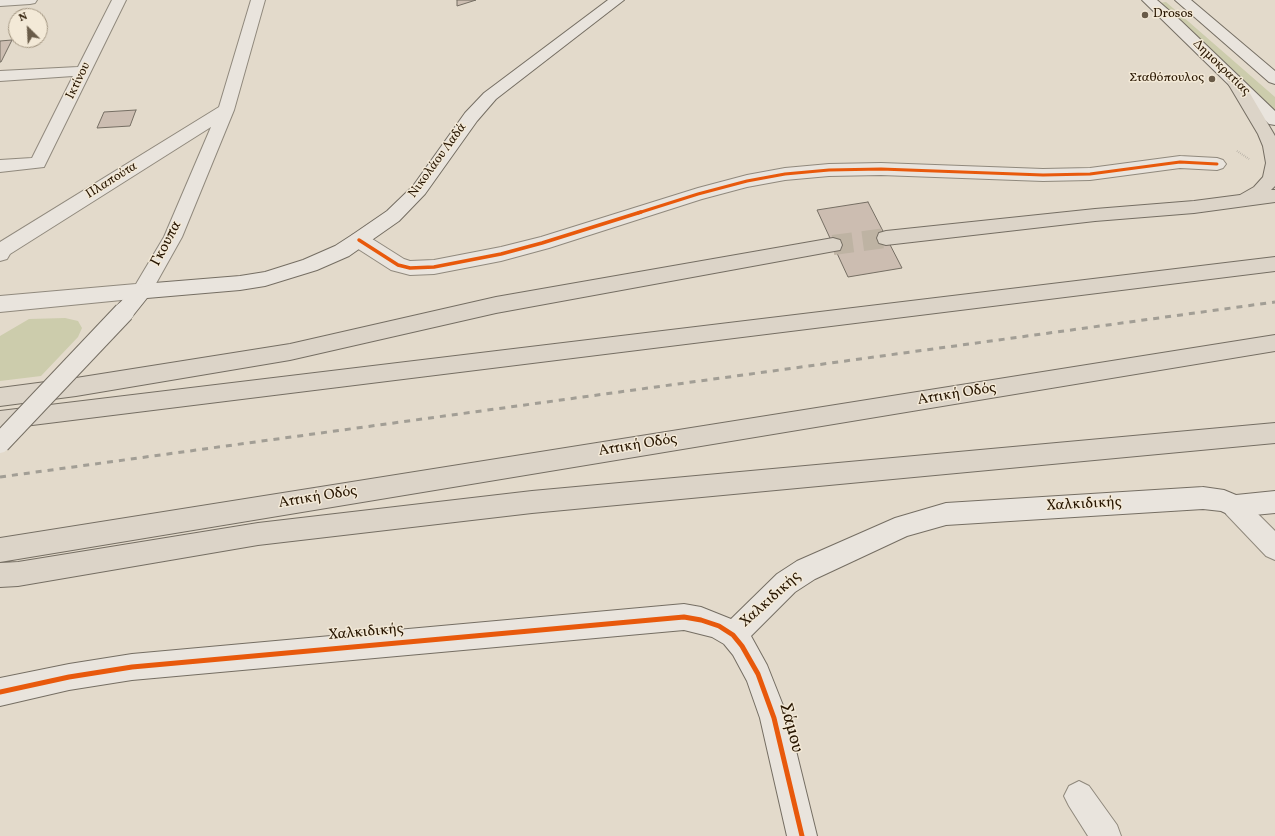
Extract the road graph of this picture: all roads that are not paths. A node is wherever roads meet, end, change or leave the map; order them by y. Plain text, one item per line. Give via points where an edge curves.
1 (30, 0) edge
2 (119, 0) edge
3 (258, 0) edge
4 (617, 0) edge
5 (1149, 0) edge
6 (1182, 0) edge
7 (0, 2) edge
8 (84, 71) junction
9 (0, 76) edge
10 (1275, 79) edge
11 (1234, 80) junction
12 (226, 110) junction
13 (1275, 120) edge
14 (1217, 164) dead end
15 (0, 166) edge
16 (1275, 196) edge
17 (1241, 201) junction
18 (886, 238) tunnel mouth
19 (360, 240) junction
20 (833, 245) tunnel mouth
21 (0, 254) edge
22 (1275, 264) edge
23 (142, 291) junction
24 (0, 304) edge
25 (1275, 343) edge
26 (0, 397) edge
27 (0, 420) edge
28 (1275, 433) edge
29 (0, 443) edge
30 (1275, 502) edge
31 (1234, 506) junction
32 (1275, 548) edge
33 (0, 550) edge
34 (0, 575) edge
35 (733, 635) junction
36 (0, 692) edge
37 (1079, 796) dead end
38 (802, 836) edge
39 (1106, 836) edge

1 - 7 street
2 - 8 street, Ικτίνου
3 - 12 street, Γκουπα
4 - 19 street, Νικολάου Λαδά via 490,96 470,117 419,190 393,216
5 - 11 street, Δημοκρατίας
6 - 10 street, Δημοκρατίας
8 - 9 street
8 - 15 street, Ικτίνου via 38,163
11 - 13 street, Δημοκρατίας
11 - 17 highway via 1272,146 1275,163 1271,179 1260,191
12 - 21 street, Πλαπούτα via 3,249
12 - 23 street, Γκουπα via 174,237
14 - 19 street via 1180,162 1090,174 1043,175 881,169 785,174 705,192 501,254 434,267 410,268 398,265
16 - 17 highway
17 - 18 highway
19 - 23 street, Νικολάου Λαδά via 310,265 265,279
20 - 26 highway via 496,304 290,352
22 - 27 highway
23 - 24 street, Νικολάου Λαδά
23 - 29 street, Γκουπα, bridge
25 - 33 highway, Αττική Οδός
28 - 34 highway via 532,502 258,534
30 - 31 street, Χαλκιδικής
31 - 32 street
31 - 35 street, Χαλκιδικής via 1224,501 1203,498 946,514 904,526 806,570 786,583
35 - 36 street, Χαλκιδικής via 719,626 684,617 132,667
35 - 38 street, Σάμου via 751,660 767,696
37 - 39 street

